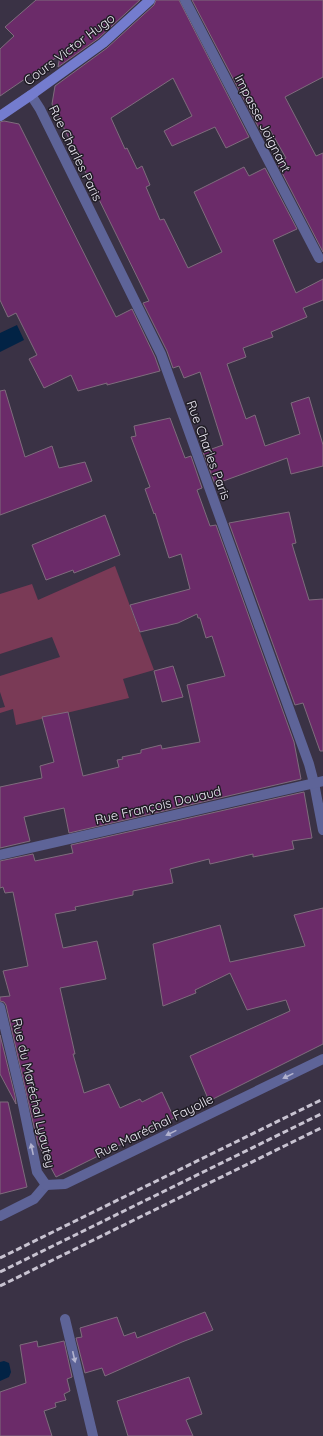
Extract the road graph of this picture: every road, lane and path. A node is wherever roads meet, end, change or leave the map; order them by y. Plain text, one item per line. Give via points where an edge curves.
1 (150, 0) edge
2 (184, 0) edge
3 (31, 95) junction
4 (0, 116) edge
5 (319, 258) dead end
6 (318, 782) edge
7 (323, 830) edge
8 (0, 855) edge
9 (0, 1007) edge
10 (323, 1059) edge
11 (46, 1185) junction
12 (0, 1216) edge
13 (65, 1319) dead end
14 (93, 1436) edge

1 - 3 street, Cours Victor Hugo via 103,43
2 - 5 street, Impasse Joignant
3 - 4 street, Cours Victor Hugo
3 - 6 street, Rue Charles Paris via 161,354 309,764
6 - 7 street, Rue Charles Paris
6 - 8 street, Rue François Douaud
11 -> 9 street, Rue du Maréchal Lyautey via 37,1172
10 -> 11 street, Rue Maréchal Fayolle via 65,1184
11 - 12 street via 34,1198
13 -> 14 street

